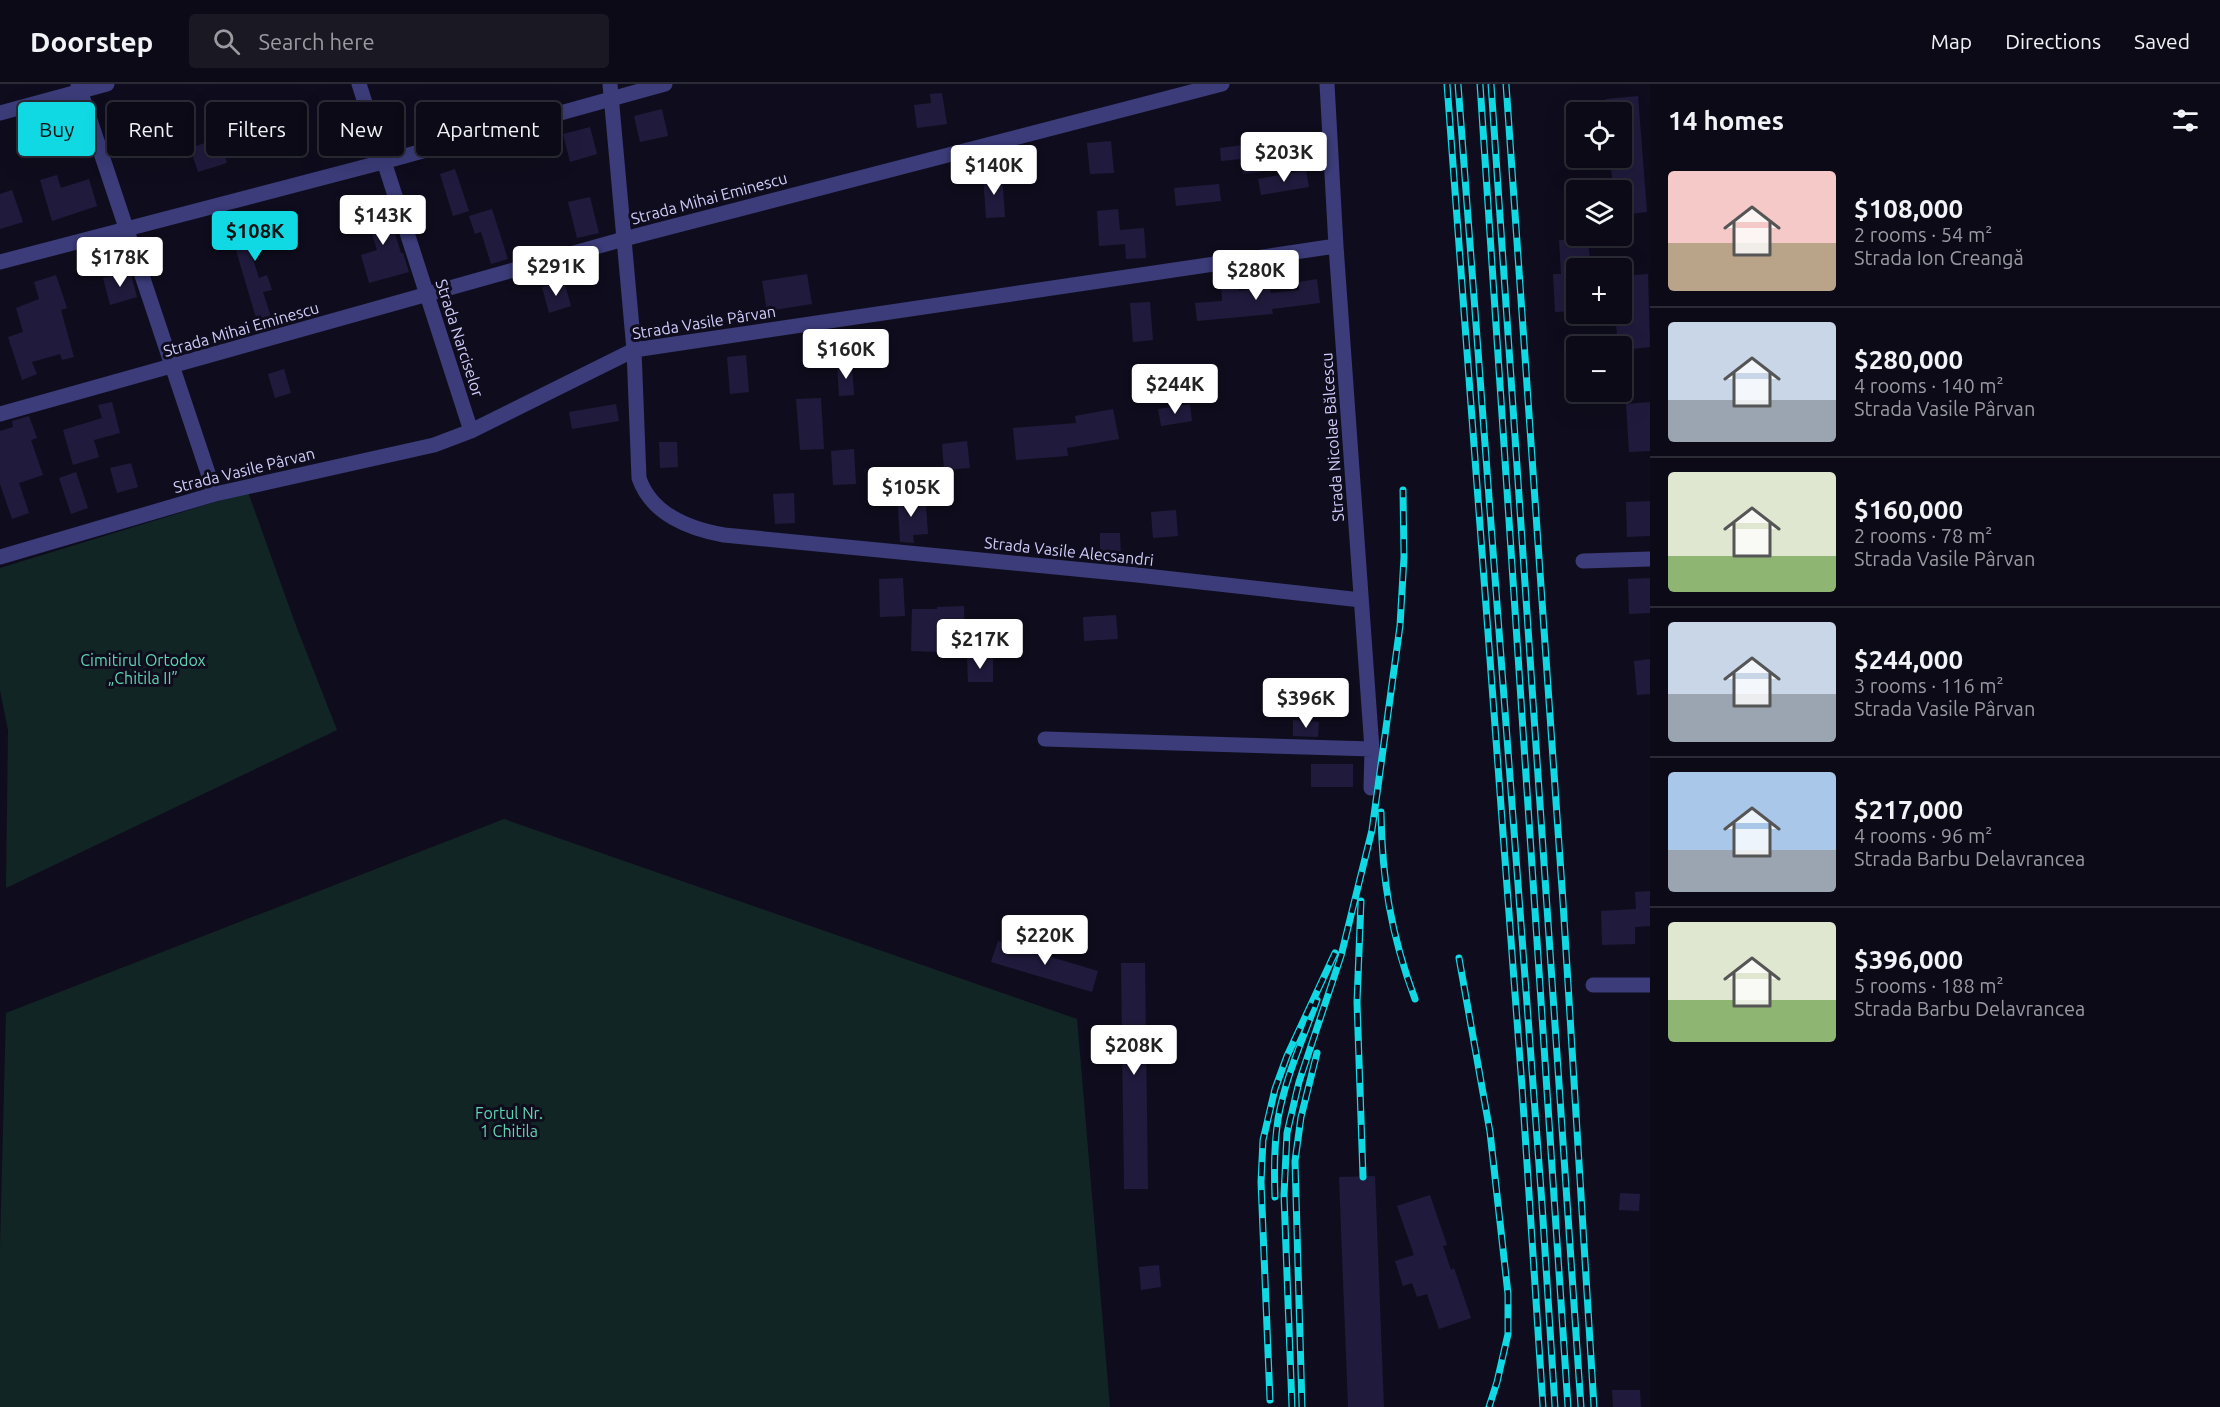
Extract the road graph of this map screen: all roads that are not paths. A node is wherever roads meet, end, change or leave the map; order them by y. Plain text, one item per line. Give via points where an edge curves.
1 (107, 84) edge
2 (359, 84) edge
3 (665, 84) edge
4 (1221, 84) edge
5 (1327, 84) edge
6 (79, 88) edge
7 (610, 91) edge
8 (0, 113) edge
9 (383, 162) junction
10 (128, 229) junction
11 (624, 239) junction
12 (1336, 246) junction
13 (0, 262) edge
14 (427, 295) junction
15 (633, 350) junction
16 (173, 366) junction
17 (0, 414) edge
18 (471, 431) junction
19 (215, 494) junction
20 (0, 557) edge
21 (1650, 559) edge
22 (1583, 561) dead end
23 (1361, 600) junction
24 (1045, 739) dead end
25 (1372, 749) junction
26 (1371, 788) dead end
27 (1593, 985) dead end
28 (1650, 985) edge

1 - 6 street
2 - 9 street, Strada Narciselor
3 - 7 street
4 - 11 street, Strada Mihai Eminescu
5 - 12 street, Strada Nicolae Bălcescu
6 - 8 street
6 - 10 street
7 - 9 street
7 - 11 street, Strada Vasile Alecsandri
9 - 10 street
9 - 14 street, Strada Narciselor
10 - 13 street
10 - 16 street
11 - 14 street, Strada Mihai Eminescu
11 - 15 street, Strada Vasile Alecsandri
12 - 15 street, Strada Vasile Pârvan
12 - 23 street, Strada Nicolae Bălcescu
14 - 16 street, Strada Mihai Eminescu
14 - 18 street, Strada Narciselor
15 - 18 street, Strada Vasile Pârvan
15 - 23 street, Strada Vasile Alecsandri via 639,478 647,495 660,508 704,531
16 - 17 street, Strada Mihai Eminescu
16 - 19 street
18 - 19 street, Strada Vasile Pârvan via 434,445
19 - 20 street, Strada Vasile Pârvan
21 - 22 street
23 - 25 street, Strada Nicolae Bălcescu
24 - 25 street
25 - 26 street, Strada Nicolae Bălcescu
27 - 28 street

